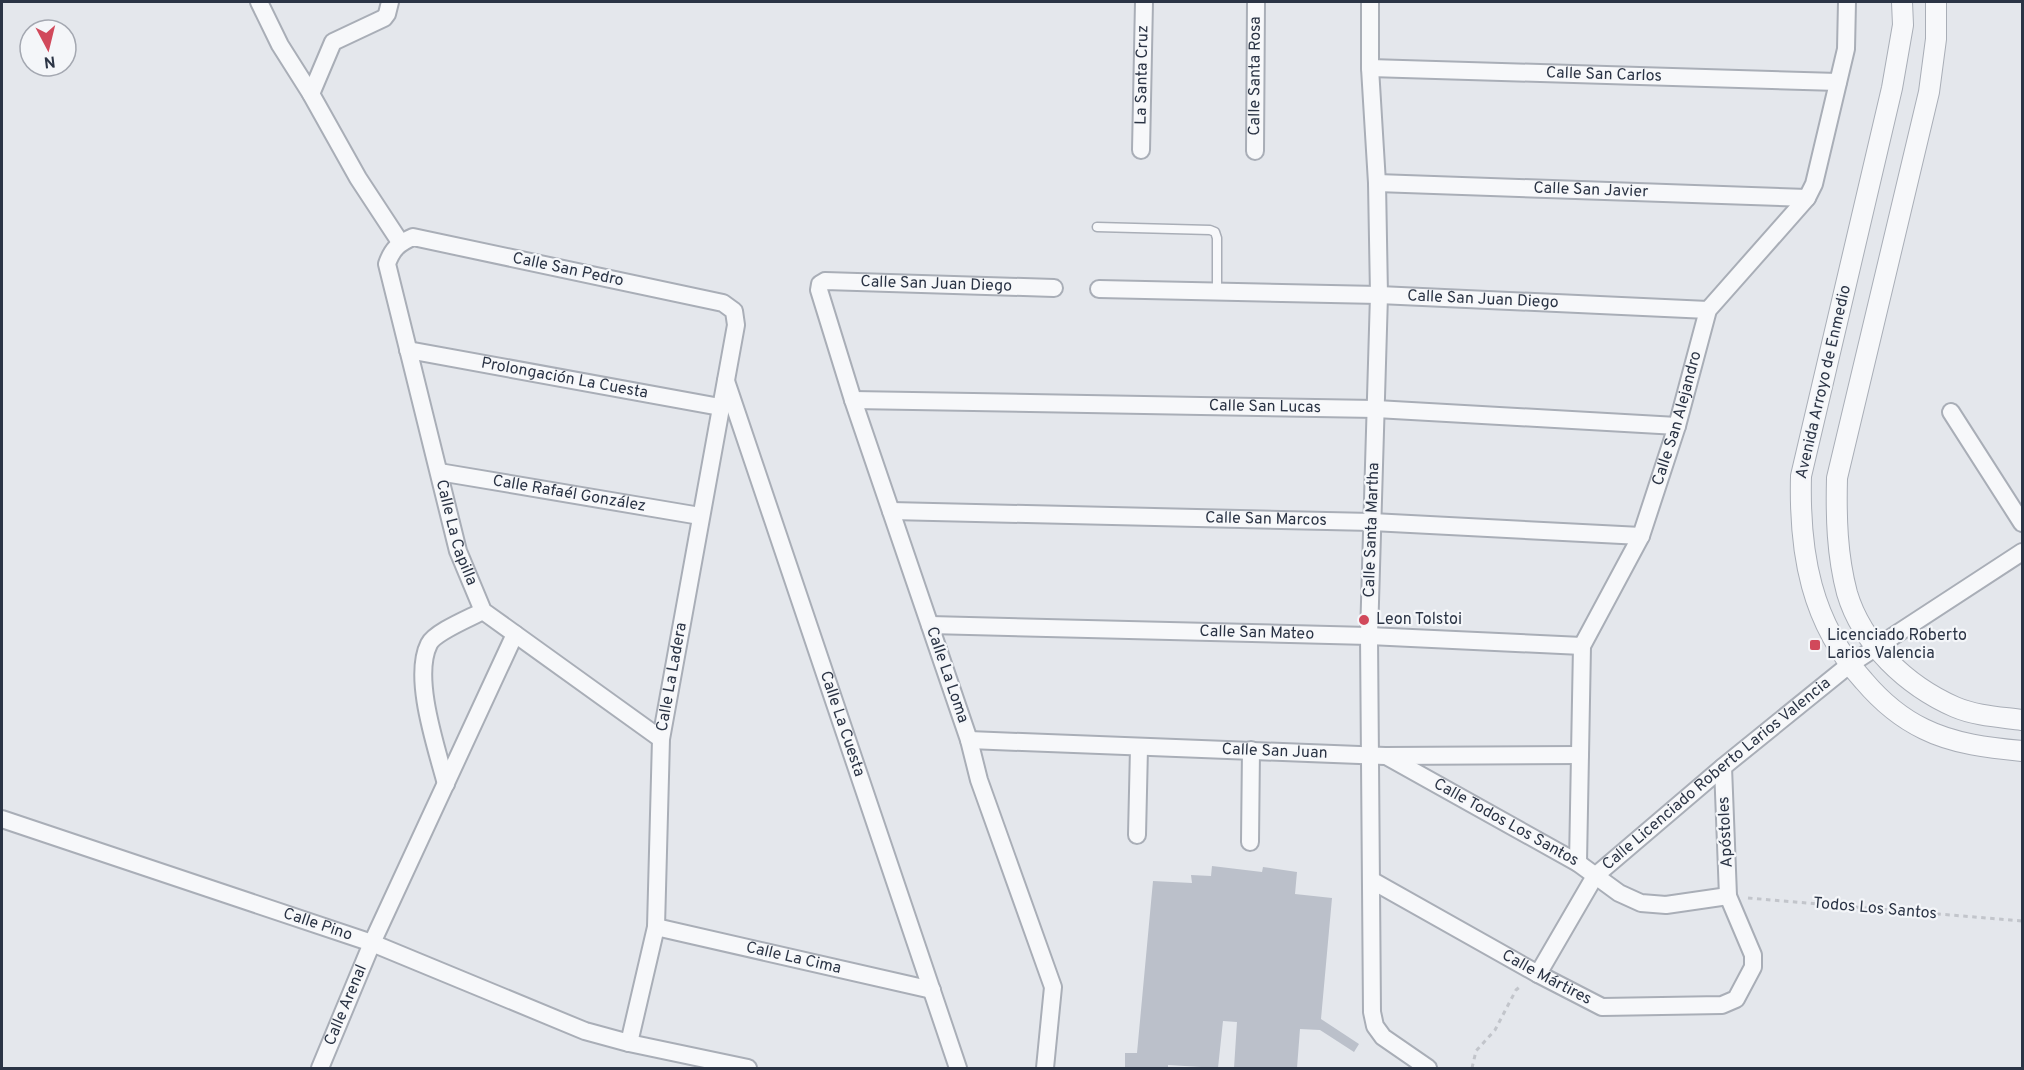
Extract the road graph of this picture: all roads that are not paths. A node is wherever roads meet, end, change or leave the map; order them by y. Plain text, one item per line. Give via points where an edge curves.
1 (260, 2) edge
2 (390, 2) edge
3 (1144, 2) edge
4 (1256, 2) edge
5 (1370, 2) edge
6 (1847, 2) edge
7 (1902, 2) edge
8 (1936, 2) edge
9 (1370, 68) junction
10 (1838, 82) junction
11 (311, 94) junction
12 (1141, 150) dead end
13 (1256, 151) dead end
14 (1377, 183) junction
15 (1807, 198) junction
16 (1097, 227) dead end
17 (400, 242) junction
18 (820, 285) joint
19 (1054, 288) dead end
20 (1099, 289) dead end
21 (1216, 293) junction
22 (1380, 295) junction
23 (1708, 310) junction
24 (734, 311) joint
25 (408, 350) junction
26 (725, 378) junction
27 (853, 400) junction
28 (720, 406) junction
29 (1376, 409) junction
30 (1952, 412) dead end
31 (1677, 426) junction
32 (439, 472) junction
33 (891, 511) junction
34 (700, 516) junction
35 (1372, 522) junction
36 (2022, 523) edge
37 (1641, 536) junction
38 (2022, 552) edge
39 (483, 611) junction
40 (930, 625) junction
41 (515, 634) junction
42 (1369, 636) junction
43 (1582, 646) junction
44 (1876, 646) junction
45 (1849, 665) junction
46 (2022, 720) edge
47 (661, 739) junction
48 (969, 740) junction
49 (1139, 748) junction
50 (1251, 750) junction
51 (2022, 751) edge
52 (1377, 755) junction
53 (1580, 755) junction
54 (1723, 767) junction
55 (446, 784) junction
56 (2, 819) edge
57 (1137, 835) dead end
58 (1250, 842) dead end
59 (1578, 863) junction
60 (1595, 876) junction
61 (1371, 880) junction
62 (1728, 896) junction
63 (656, 927) junction
64 (372, 943) junction
65 (1538, 974) junction
66 (932, 990) junction
67 (629, 1043) junction
68 (320, 1068) edge
69 (748, 1068) edge
70 (958, 1068) edge
71 (1045, 1068) edge
72 (1428, 1068) edge

1 - 11 street via 280,45
2 - 11 street via 384,18 333,42
3 - 12 street, La Santa Cruz
4 - 13 street, Calle Santa Rosa
5 - 9 street, Calle Santa Martha
6 - 10 street, Calle San Alejandro via 1846,49
7 - 45 street, Avenida Arroyo de Enmedio via 1903,25 1892,88 1801,476 1800,517 1814,594 1829,634
8 - 44 street via 1929,92 1837,478 1838,539 1848,595
9 - 10 street, Calle San Carlos
9 - 14 street, Calle Santa Martha
10 - 15 street, Calle San Alejandro via 1814,184
11 - 17 street via 358,178
14 - 15 street, Calle San Javier
14 - 22 street, Calle Santa Martha
15 - 23 street, Calle San Alejandro
16 - 21 lane via 1215,232
17 - 24 street, Calle San Pedro via 413,237 723,303
17 - 25 street, Calle La Capilla via 387,264
18 - 19 street, Calle San Juan Diego via 825,281
18 - 27 street, Calle La Loma
20 - 21 street, Calle San Juan Diego
21 - 22 street, Calle San Juan Diego
22 - 23 street, Calle San Juan Diego
22 - 29 street, Calle Santa Martha
23 - 31 street, Calle San Alejandro
24 - 26 street, Calle La Ladera via 736,325
25 - 28 street, Prolongación La Cuesta
25 - 32 street, Calle La Capilla
26 - 28 street, Calle La Ladera
26 - 66 street, Calle La Cuesta
27 - 29 street, Calle San Lucas
27 - 33 street, Calle La Loma
28 - 34 street, Calle La Ladera
29 - 31 street, Calle San Lucas
29 - 35 street, Calle Santa Martha
30 - 36 street
31 - 37 street, Calle San Alejandro
32 - 34 street, Calle Rafaél González
32 - 39 street, Calle La Capilla via 458,551
33 - 35 street, Calle San Marcos
33 - 40 street, Calle La Loma
34 - 47 street, Calle La Ladera
35 - 37 street, Calle San Marcos
35 - 42 street, Calle Santa Martha
37 - 43 street, Calle San Alejandro
38 - 44 street, Calle Licenciado Roberto Larios Valencia
39 - 41 street
39 - 55 street via 439,634 429,644 424,666 423,691
40 - 42 street, Calle San Mateo
40 - 48 street, Calle La Loma
41 - 47 street
41 - 55 street, Calle Arenal
42 - 43 street, Calle San Mateo
42 - 52 street, Calle Santa Martha
43 - 53 street, Calle San Alejandro
44 - 45 street, Calle Licenciado Roberto Larios Valencia
44 - 46 street via 1899,671 1956,708
45 - 51 street, Avenida Arroyo de Enmedio via 1876,695 1905,719 1926,730 1990,748
45 - 54 street, Calle Licenciado Roberto Larios Valencia
47 - 63 street, Calle La Ladera
48 - 49 street, Calle San Juan
48 - 71 street, Calle La Loma via 979,780 1053,987
49 - 50 street, Calle San Juan
49 - 57 street
50 - 52 street, Calle San Juan
50 - 58 street
52 - 53 street, Calle San Juan
52 - 59 street, Calle Todos Los Santos
52 - 61 street, Calle Santa Martha
53 - 59 street, Calle San Alejandro
54 - 60 street, Calle Licenciado Roberto Larios Valencia
54 - 62 street, Apóstoles
55 - 64 street, Calle Arenal
56 - 64 street, Calle Pino
59 - 60 street, Calle Todos Los Santos
60 - 62 street, Calle Todos Los Santos via 1641,903 1666,905
60 - 65 street, Calle Licenciado Roberto Larios Valencia
61 - 65 street, Calle Mártires
61 - 72 street, Calle Santa Martha via 1375,1026 1383,1037
62 - 65 street, Calle Mártires via 1753,955 1753,967 1736,999 1722,1005 1602,1007
63 - 66 street, Calle La Cima
63 - 67 street, Calle La Ladera
64 - 67 street, Calle Pino via 585,1031
64 - 68 street, Calle Arenal
66 - 70 street, Calle La Cuesta
67 - 69 street, Calle Pino

